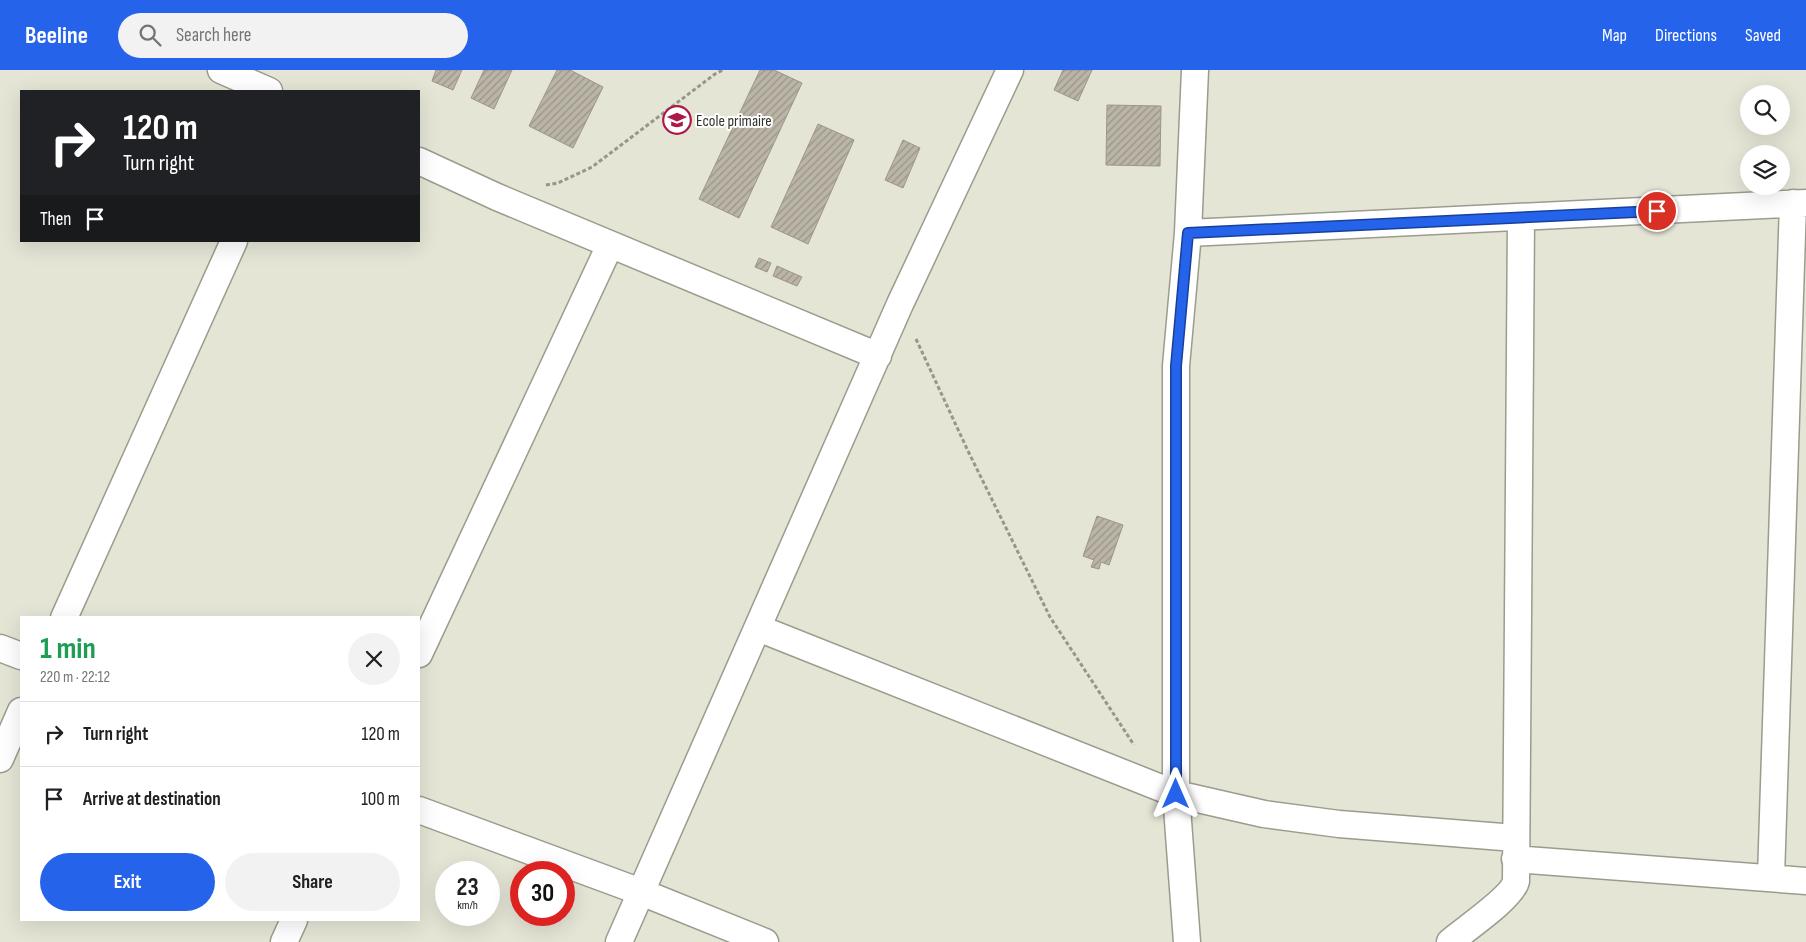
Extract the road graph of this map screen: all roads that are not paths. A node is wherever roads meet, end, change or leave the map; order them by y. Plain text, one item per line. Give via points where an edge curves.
1 (221, 70) edge
2 (1010, 70) edge
3 (1195, 70) edge
4 (267, 90) edge
5 (420, 160) edge
6 (1799, 203) edge
7 (1521, 218) junction
8 (1188, 233) junction
9 (234, 242) edge
10 (610, 244) junction
11 (878, 356) junction
12 (65, 616) edge
13 (758, 628) junction
14 (0, 648) edge
15 (420, 652) edge
16 (20, 656) edge
17 (20, 713) edge
18 (0, 759) edge
19 (1176, 794) junction
20 (420, 810) edge
21 (1515, 848) junction
22 (1771, 877) junction
23 (1806, 881) edge
24 (641, 892) junction
25 (294, 921) edge
26 (284, 942) edge
27 (619, 942) edge
28 (765, 942) edge
29 (1187, 942) edge
30 (1450, 942) edge

1 - 4 street
2 - 11 street
3 - 8 street
5 - 10 street
6 - 7 street
6 - 22 street
7 - 8 street
7 - 21 street
8 - 19 street via 1176,366
9 - 12 street
10 - 11 street
10 - 15 street
11 - 13 street
13 - 19 street
13 - 24 street
14 - 16 street
17 - 18 street
19 - 21 street via 1264,814
19 - 29 street
20 - 24 street
21 - 22 street
21 - 30 street via 1516,881 1511,890 1473,926
22 - 23 street
24 - 27 street
24 - 28 street
25 - 26 street

